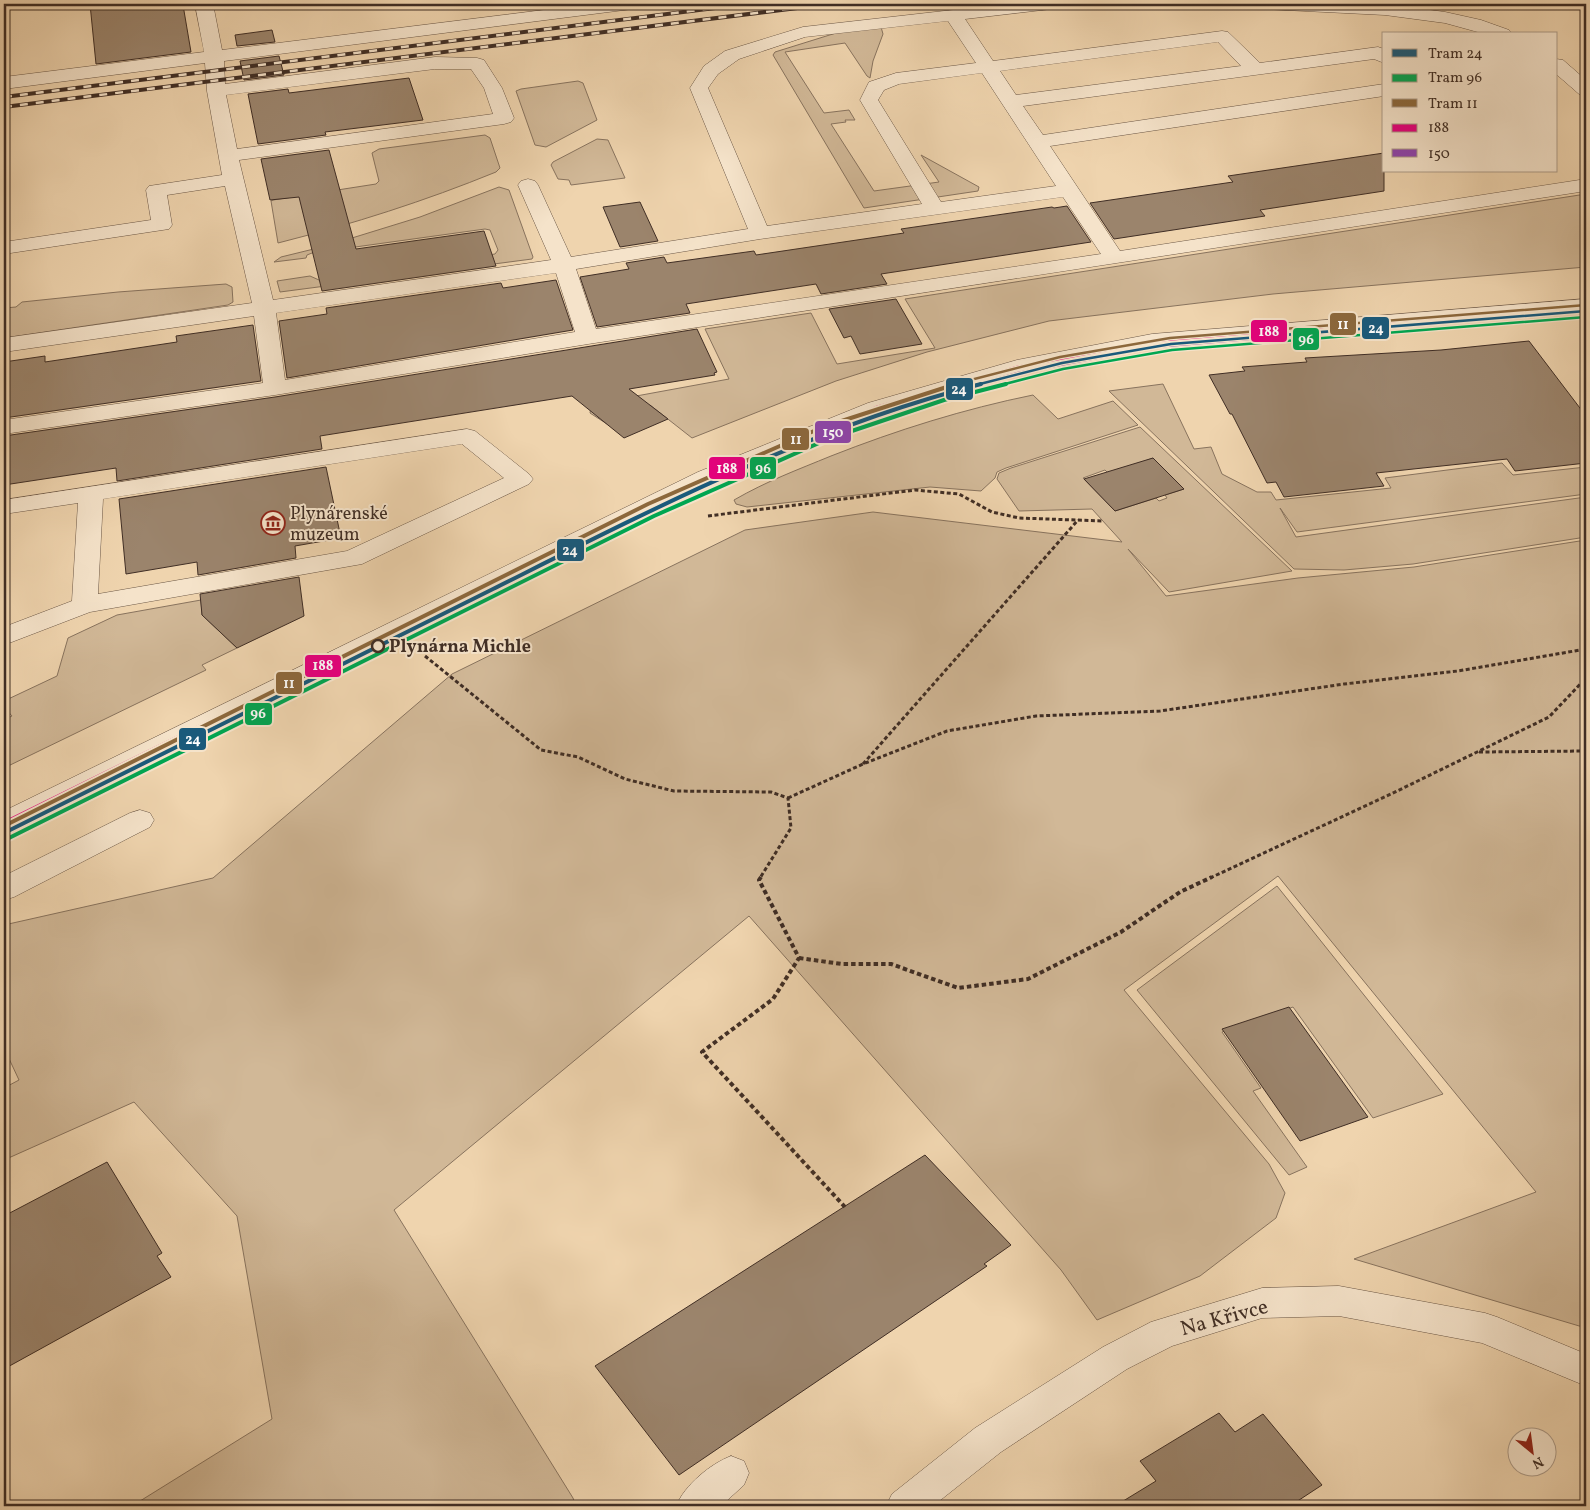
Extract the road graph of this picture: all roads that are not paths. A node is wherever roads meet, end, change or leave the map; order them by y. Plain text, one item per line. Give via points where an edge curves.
1 (204, 4) edge
2 (632, 4) edge
3 (887, 4) edge
4 (1051, 4) edge
5 (1264, 4) edge
6 (954, 16) junction
7 (898, 20) junction
8 (1497, 32) edge
9 (214, 56) junction
10 (1382, 56) edge
11 (988, 66) junction
12 (1558, 66) edge
13 (1255, 69) junction
14 (4, 83) edge
15 (1382, 90) edge
16 (1586, 90) edge
17 (216, 91) junction
18 (1010, 102) junction
19 (1036, 142) junction
20 (228, 156) junction
21 (234, 180) junction
22 (528, 185) dead end
23 (1586, 185) edge
24 (1068, 190) junction
25 (935, 209) junction
26 (760, 233) junction
27 (4, 248) edge
28 (1114, 258) junction
29 (564, 265) junction
30 (1586, 305) edge
31 (264, 306) junction
32 (588, 337) junction
33 (4, 345) edge
34 (275, 388) junction
35 (4, 427) edge
36 (90, 494) junction
37 (4, 507) edge
38 (85, 605) junction
39 (4, 637) edge
40 (140, 820) dead end
41 (4, 823) edge
42 (4, 889) edge
43 (1586, 1370) edge
44 (731, 1474) dead end
45 (695, 1506) edge
46 (905, 1506) edge

1 - 9 street
2 - 9 street
3 - 7 street
4 - 6 street
5 - 8 street via 1423,14 1463,21
6 - 7 street
6 - 11 street
7 - 26 street via 803,32 732,55 711,70 699,88
9 - 14 street
9 - 17 street
10 - 13 street via 1378,53
11 - 13 street via 1222,36
11 - 18 street
11 - 25 street via 896,79 876,86 869,100
12 - 16 street
13 - 18 street
15 - 19 street
17 - 20 street
17 - 20 street via 435,63 477,64 493,88 504,118
18 - 19 street
19 - 24 street
20 - 21 street
21 - 27 street via 156,190 162,225
21 - 31 street
22 - 29 street
23 - 28 street
24 - 25 street
24 - 28 street
25 - 26 street
26 - 29 street
28 - 32 street
29 - 31 street
29 - 32 street
30 - 41 street via 1152,341 1017,367 876,408 706,477
31 - 33 street
31 - 34 street
32 - 34 street
34 - 35 street
36 - 37 street
36 - 38 street
36 - 38 street via 466,436 521,479 353,558
38 - 39 street
40 - 42 street
43 - 46 street, Na Křivce via 1485,1328 1339,1301 1262,1303 1163,1333 1115,1358 988,1440
44 - 45 street

